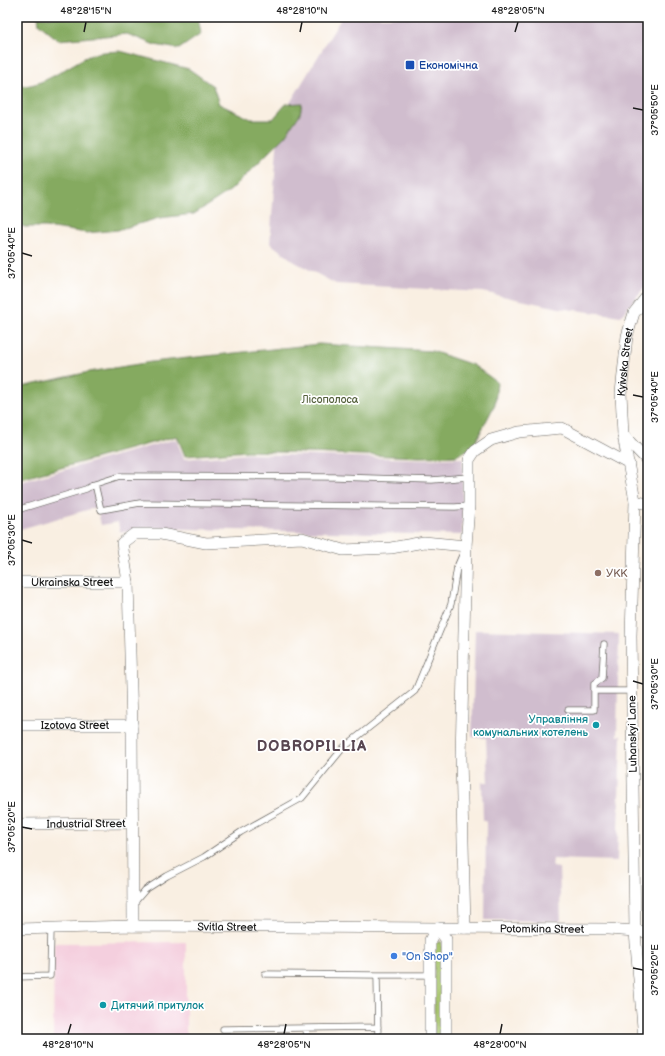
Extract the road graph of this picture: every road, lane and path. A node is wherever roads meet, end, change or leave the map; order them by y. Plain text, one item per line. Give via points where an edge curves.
1 (648, 295) edge
2 (623, 435) junction
3 (648, 460) edge
4 (628, 464) junction
5 (468, 477) junction
6 (95, 484) junction
7 (635, 501) junction
8 (648, 504) edge
9 (469, 506) junction
10 (17, 510) edge
11 (466, 546) junction
12 (17, 582) edge
13 (128, 582) junction
14 (604, 644) dead end
15 (594, 691) junction
16 (632, 691) junction
17 (568, 710) dead end
18 (17, 725) edge
19 (132, 725) junction
20 (132, 823) junction
21 (17, 824) edge
22 (133, 904) junction
23 (133, 926) junction
24 (437, 928) junction
25 (466, 928) junction
26 (17, 929) edge
27 (51, 929) junction
28 (635, 932) junction
29 (648, 932) edge
30 (265, 974) dead end
31 (377, 975) junction
32 (430, 975) junction
33 (17, 977) edge
34 (17, 1009) edge
35 (378, 1027) junction
36 (223, 1029) dead end
37 (306, 1029) junction
38 (646, 1034) edge
39 (307, 1039) edge
40 (378, 1039) edge
41 (430, 1039) edge
42 (446, 1039) edge

1 - 2 street, Kyivska Street via 634,314 627,336 621,393
2 - 3 street
2 - 4 street, Kyivska Street
4 - 5 street via 562,428 519,432 491,440 475,451 469,460
4 - 7 street, Luhanskyi Lane
5 - 6 lane via 432,480 140,475 120,476
5 - 9 street
6 - 9 lane via 101,510 140,502
6 - 10 lane
7 - 8 street
7 - 16 street, Luhanskyi Lane
9 - 11 street
11 - 13 street via 424,542 391,548 343,550 302,538 206,543 161,534 134,534 122,543
11 - 22 lane via 457,567 451,604 415,691 342,748 302,798 241,832 204,857 167,876 145,890
11 - 25 street via 461,757
12 - 13 street, Ukrainska Street
13 - 19 street
14 - 15 lane via 602,678 594,684
15 - 16 lane
15 - 17 lane via 594,710
16 - 28 street, Luhanskyi Lane
18 - 19 street, Izotova Street
19 - 20 street
20 - 21 street, Industrial Street
20 - 22 street
22 - 23 street
23 - 24 street, Svitla Street
23 - 27 street, Svitla Street
24 - 25 street, Potomkina Street
24 - 32 street via 430,940
24 - 42 street via 446,939
25 - 28 street, Potomkina Street
26 - 27 street, Svitla Street
27 - 33 lane via 50,976
28 - 29 street, Potomkina Street
28 - 38 street, Luhanskyi Lane
30 - 31 lane
31 - 32 lane
31 - 35 lane
32 - 41 street
33 - 34 lane
35 - 37 lane
35 - 40 lane
36 - 37 lane
37 - 39 lane

